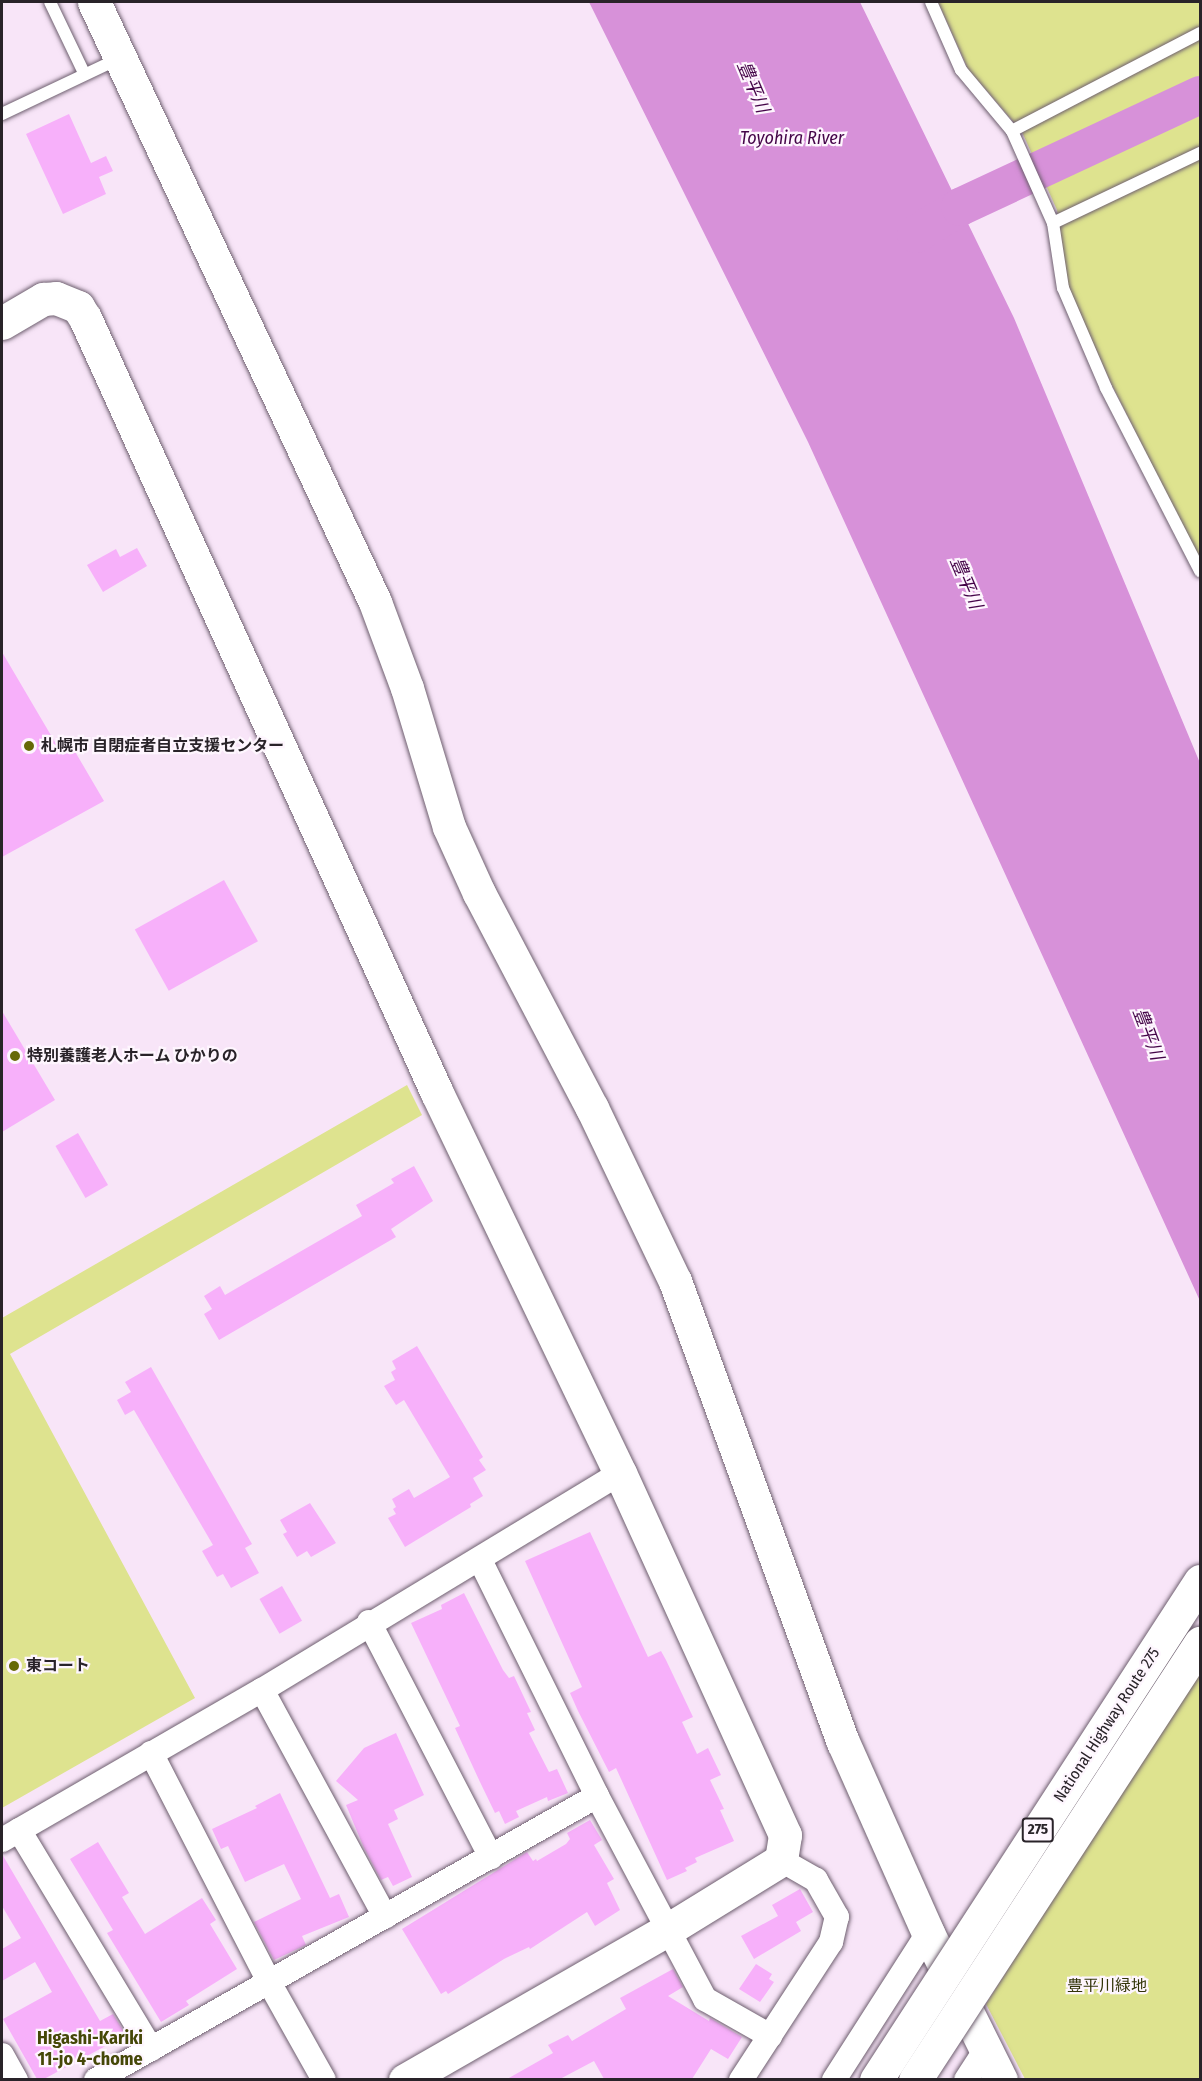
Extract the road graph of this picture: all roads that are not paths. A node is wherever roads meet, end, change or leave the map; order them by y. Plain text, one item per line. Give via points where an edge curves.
1 (50, 2) edge
2 (94, 2) edge
3 (931, 2) edge
4 (1200, 33) edge
5 (121, 57) junction
6 (84, 73) junction
7 (2, 114) edge
8 (1012, 132) junction
9 (1200, 153) edge
10 (1052, 223) junction
11 (2, 323) edge
12 (1200, 572) edge
13 (620, 1473) junction
14 (480, 1560) junction
15 (1200, 1581) edge
16 (369, 1622) junction
17 (1200, 1643) edge
18 (262, 1690) junction
19 (151, 1753) junction
20 (597, 1796) junction
21 (10, 1835) edge
22 (491, 1857) junction
23 (781, 1860) junction
24 (385, 1917) junction
25 (668, 1930) junction
26 (928, 1933) junction
27 (269, 1982) junction
28 (770, 2036) junction
29 (151, 2049) junction
30 (986, 2049) junction
31 (2, 2055) edge
32 (16, 2079) edge
33 (96, 2079) edge
34 (324, 2079) edge
35 (405, 2079) edge
36 (741, 2079) edge
37 (834, 2079) edge
38 (876, 2079) edge
39 (915, 2079) edge
40 (966, 2079) edge
41 (1001, 2079) edge

1 - 6 lane
2 - 5 main road
3 - 8 lane via 961,70
4 - 8 lane
5 - 6 lane
5 - 26 main road via 375,602 407,688 453,837 592,1108 675,1281 843,1742
6 - 7 lane
8 - 10 lane
9 - 10 lane
10 - 12 lane via 1063,288 1106,388
11 - 13 main road via 43,299 67,300 85,318 437,1093
13 - 14 street
13 - 23 main road via 785,1835
14 - 16 street
14 - 20 street
15 - 38 main road, National Highway Route 275 / 275, bridge
16 - 18 street
16 - 22 street
17 - 39 main road, National Highway Route 275 / 275, bridge
18 - 19 street
18 - 24 street
19 - 21 street
19 - 27 street
20 - 22 street
20 - 25 street
21 - 29 street
22 - 24 street
23 - 25 main road
23 - 28 street via 816,1880 837,1917 831,1942
24 - 27 street
25 - 28 street via 705,1999
25 - 35 main road
26 - 30 main road
26 - 37 street
27 - 29 street
27 - 34 street
28 - 36 street
29 - 33 street
30 - 40 street
30 - 41 main road
31 - 32 street

